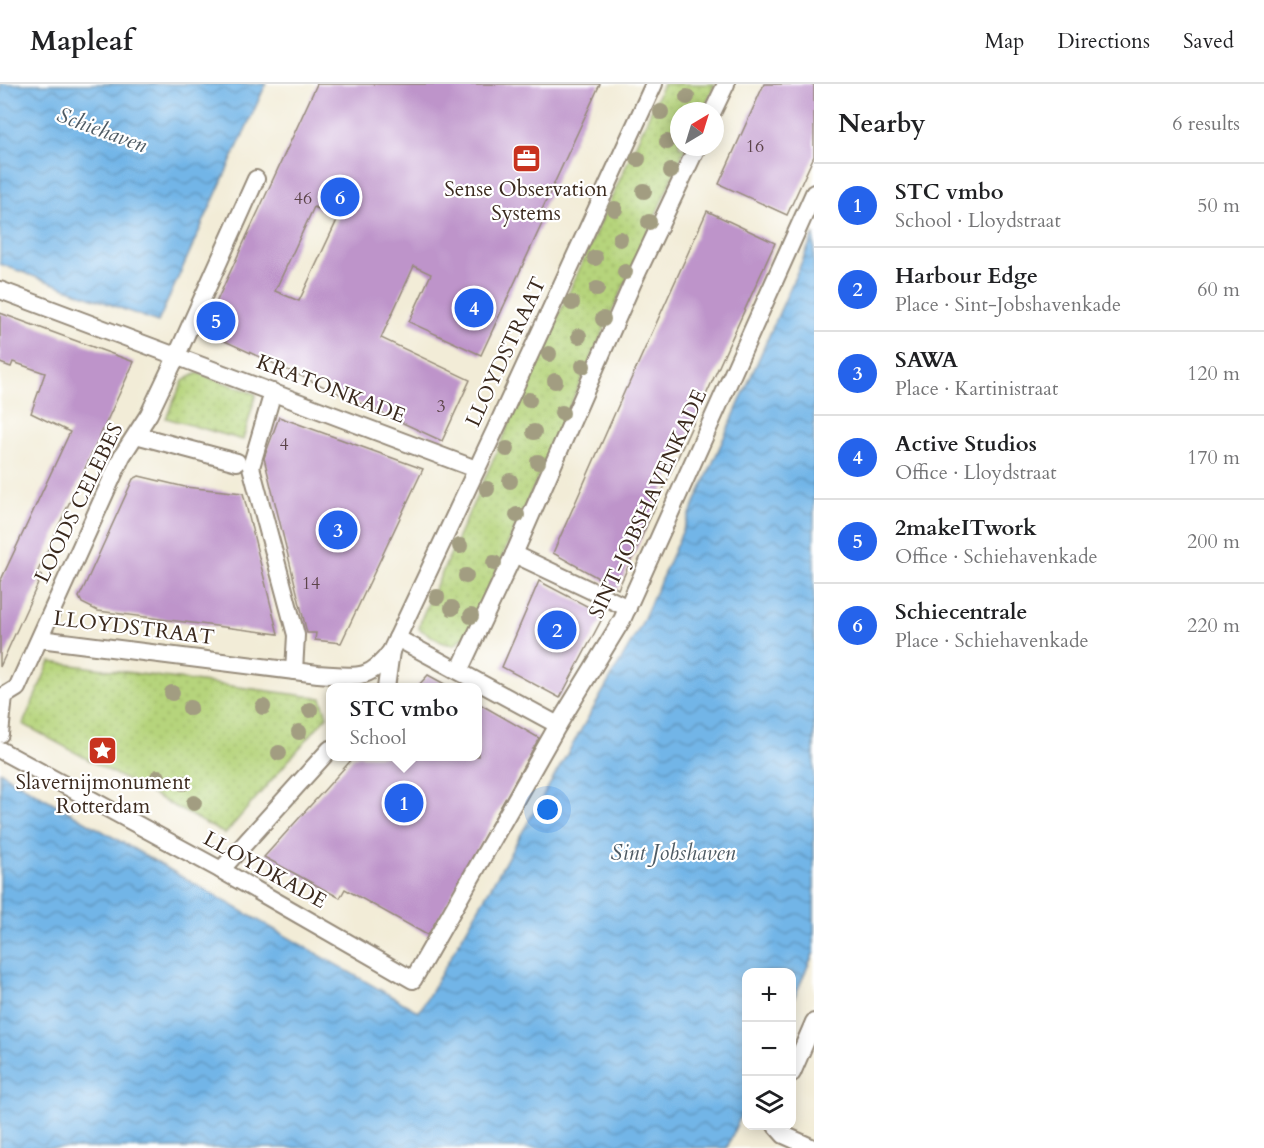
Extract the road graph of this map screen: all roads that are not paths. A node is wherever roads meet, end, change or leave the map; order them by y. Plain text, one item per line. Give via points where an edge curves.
1 (654, 84) edge
2 (726, 84) edge
3 (717, 102) edge
4 (693, 156) edge
5 (256, 179) dead end
6 (814, 193) edge
7 (0, 290) edge
8 (177, 355) junction
9 (273, 392) junction
10 (136, 435) junction
11 (237, 462) dead end
12 (476, 469) junction
13 (514, 554) junction
14 (628, 608) junction
15 (40, 639) junction
16 (394, 644) junction
17 (294, 671) junction
18 (459, 671) junction
19 (387, 683) edge
20 (481, 683) edge
21 (482, 684) edge
22 (2, 696) edge
23 (558, 725) junction
24 (0, 734) edge
25 (0, 750) edge
26 (326, 753) edge
27 (221, 870) junction
28 (413, 980) joint
29 (814, 1022) edge
30 (796, 1064) edge
31 (780, 1130) edge
32 (813, 1148) edge

1 - 12 street, LLOYDSTRAAT
2 - 3 street
4 - 13 street
5 - 8 street, LOODS CELEBES
6 - 14 street, SINT-JOBSHAVENKADE
7 - 8 street, KRATONKADE
8 - 9 street, KRATONKADE
8 - 10 street, LOODS CELEBES
9 - 12 street, KRATONKADE
9 - 17 street via 251,467 296,635
10 - 11 street
10 - 15 street, LOODS CELEBES via 122,456
12 - 16 street, LLOYDSTRAAT
13 - 14 street
13 - 18 street
14 - 23 street, SINT-JOBSHAVENKADE
15 - 17 street, LLOYDSTRAAT
15 - 22 street, LOODS CELEBES via 16,688
16 - 17 street, LLOYDSTRAAT via 378,668 360,676
16 - 18 street
16 - 19 street, LLOYDSTRAAT
18 - 20 street
21 - 23 street
22 - 24 street, LOODS CELEBES
23 - 28 street, SINT-JOBSHAVENKADE
25 - 27 street, LLOYDKADE
26 - 27 street
27 - 28 street, LLOYDKADE
29 - 30 street
31 - 32 street

